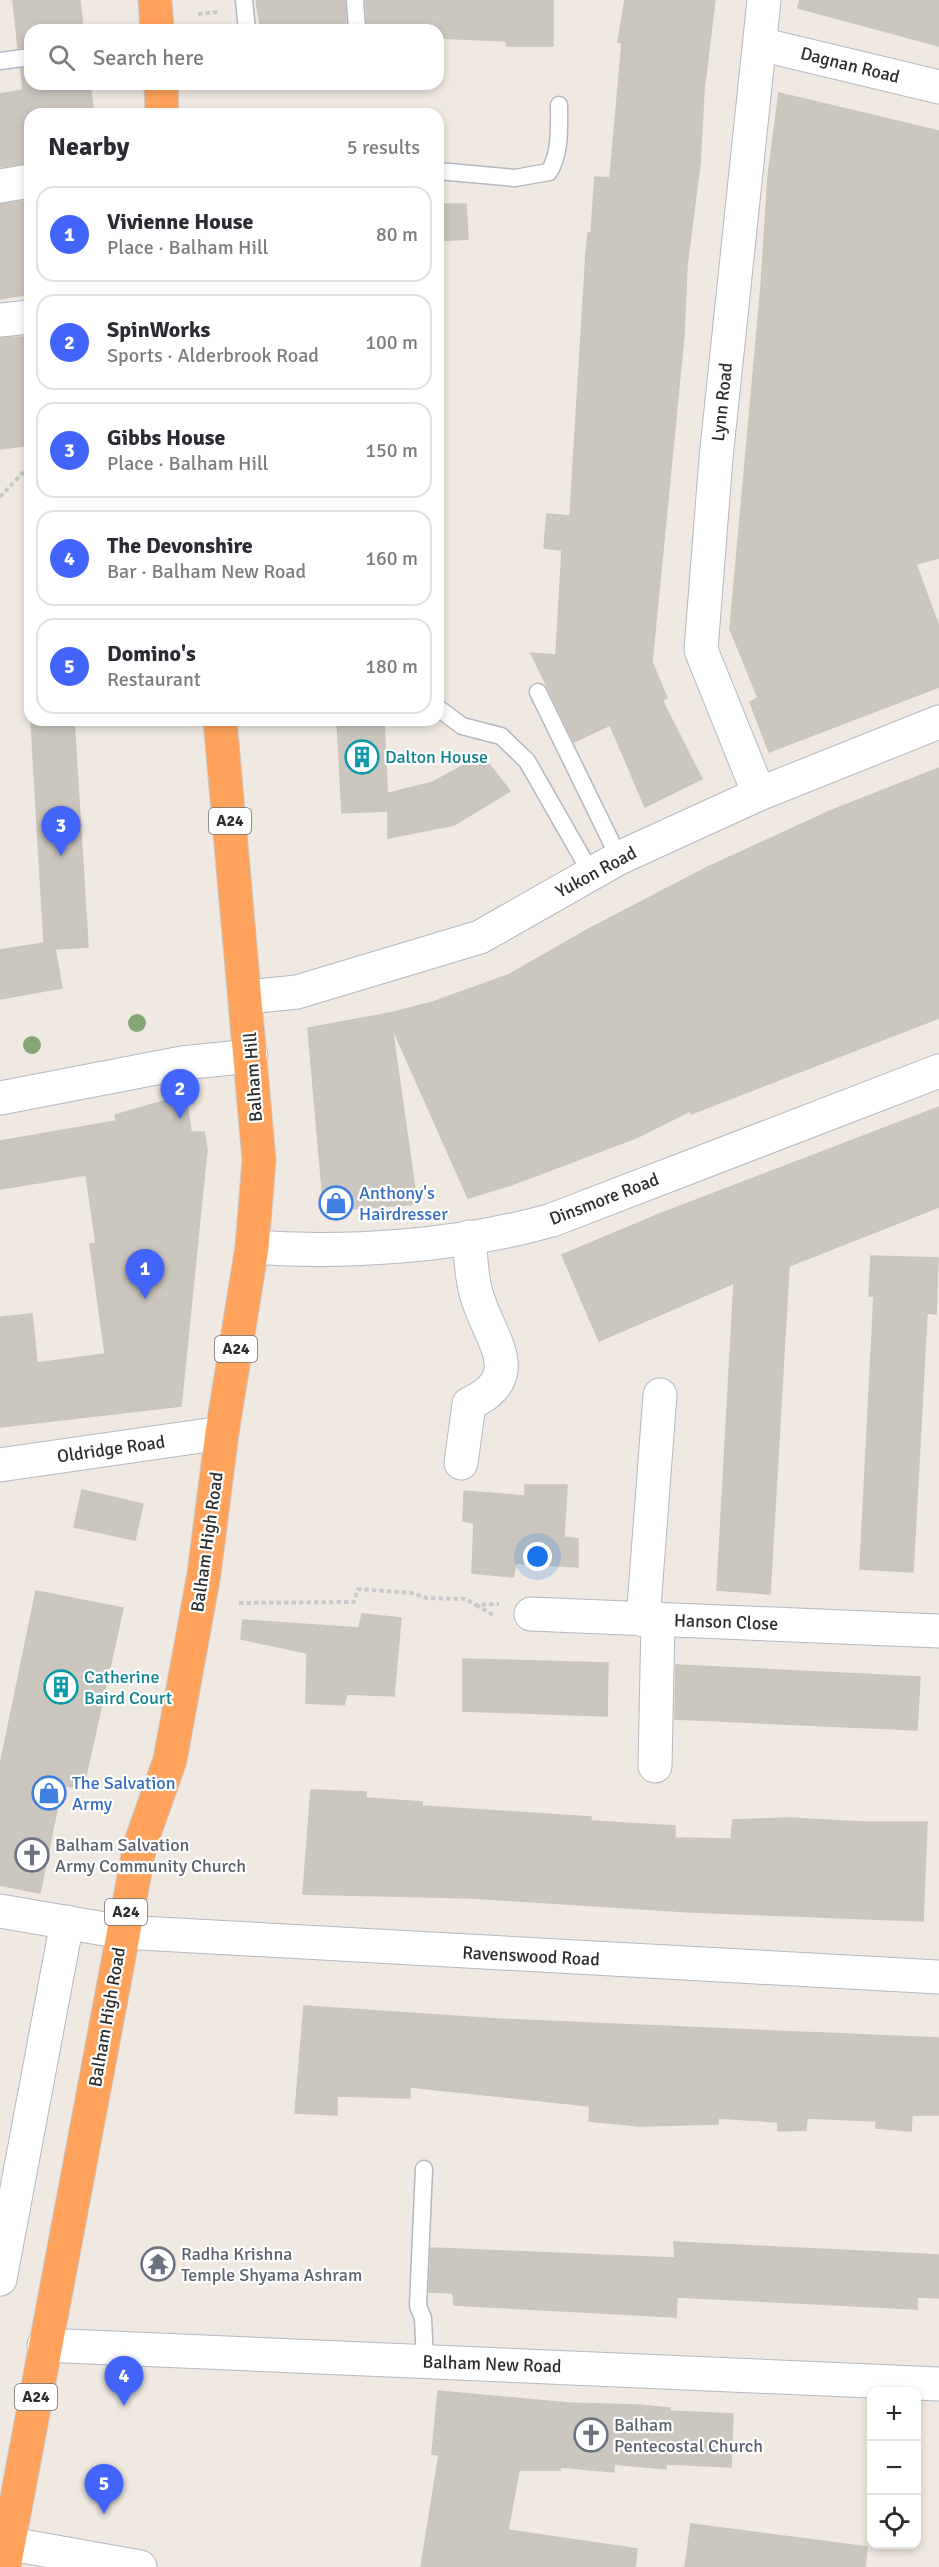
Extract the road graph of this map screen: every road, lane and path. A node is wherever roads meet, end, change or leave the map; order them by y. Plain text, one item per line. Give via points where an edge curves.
1 (155, 0) edge
2 (244, 0) edge
3 (355, 0) edge
4 (764, 0) edge
5 (157, 24) edge
6 (246, 24) edge
7 (358, 24) edge
8 (760, 44) junction
9 (24, 58) edge
10 (0, 61) edge
11 (939, 87) edge
12 (160, 90) edge
13 (559, 105) dead end
14 (162, 108) edge
15 (444, 172) edge
16 (24, 182) edge
17 (0, 186) edge
18 (24, 318) edge
19 (0, 320) edge
20 (24, 471) edge
21 (0, 497) edge
22 (538, 692) dead end
23 (444, 712) edge
24 (939, 722) edge
25 (221, 726) edge
26 (759, 794) junction
27 (620, 858) junction
28 (591, 873) junction
29 (247, 998) junction
30 (251, 1056) junction
31 (939, 1071) edge
32 (0, 1098) edge
33 (469, 1237) junction
34 (252, 1247) junction
35 (660, 1395) dead end
36 (222, 1433) junction
37 (461, 1463) dead end
38 (0, 1466) edge
39 (239, 1603) dead end
40 (520, 1609) joint
41 (651, 1621) junction
42 (939, 1631) edge
43 (655, 1766) dead end
44 (0, 1911) edge
45 (67, 1922) junction
46 (122, 1932) junction
47 (939, 1977) edge
48 (424, 2169) dead end
49 (0, 2279) edge
50 (44, 2345) junction
51 (425, 2361) junction
52 (939, 2384) edge
53 (4, 2551) edge
54 (140, 2567) edge

1 - 5 highway
2 - 6 lane
3 - 7 lane
4 - 8 street, Lynn Road
8 - 11 street, Dagnan Road
8 - 26 street, Lynn Road via 716,458 701,650
9 - 10 lane
12 - 14 highway
13 - 15 lane via 555,163 549,172 515,178
16 - 17 street
18 - 19 street
20 - 21 path
22 - 27 lane
23 - 28 lane via 462,726 501,736 527,761
24 - 26 street, Yukon Road
25 - 29 highway, Balham Hill / A24
26 - 27 street, Yukon Road
27 - 28 street, Yukon Road
28 - 29 street, Yukon Road via 480,937 297,992
29 - 30 highway, Balham Hill / A24
30 - 32 street via 182,1063
30 - 34 highway, Balham Hill / A24 via 259,1160
31 - 33 street, Dinsmore Road via 552,1220
33 - 34 street, Dinsmore Road via 323,1251
33 - 37 street via 476,1293 503,1367 498,1384 482,1399 469,1404
34 - 36 highway, Balham Hill / A24
35 - 41 street, Hanson Close
36 - 38 street, Oldridge Road
36 - 46 highway, Balham High Road / A24 via 204,1574 170,1760 140,1845
39 - 40 path via 354,1602 358,1589 466,1599 475,1605
40 - 41 street
41 - 42 street, Hanson Close
41 - 43 street, Hanson Close
44 - 45 street, Ravenswood Road
45 - 46 street, Ravenswood Road
45 - 49 street
46 - 47 street, Ravenswood Road
46 - 50 highway, Balham High Road / A24 via 99,2070
48 - 51 lane via 418,2306 423,2318
50 - 51 street, Balham New Road
50 - 53 highway, Balham High Road / A24
51 - 52 street, Balham New Road
53 - 54 street

